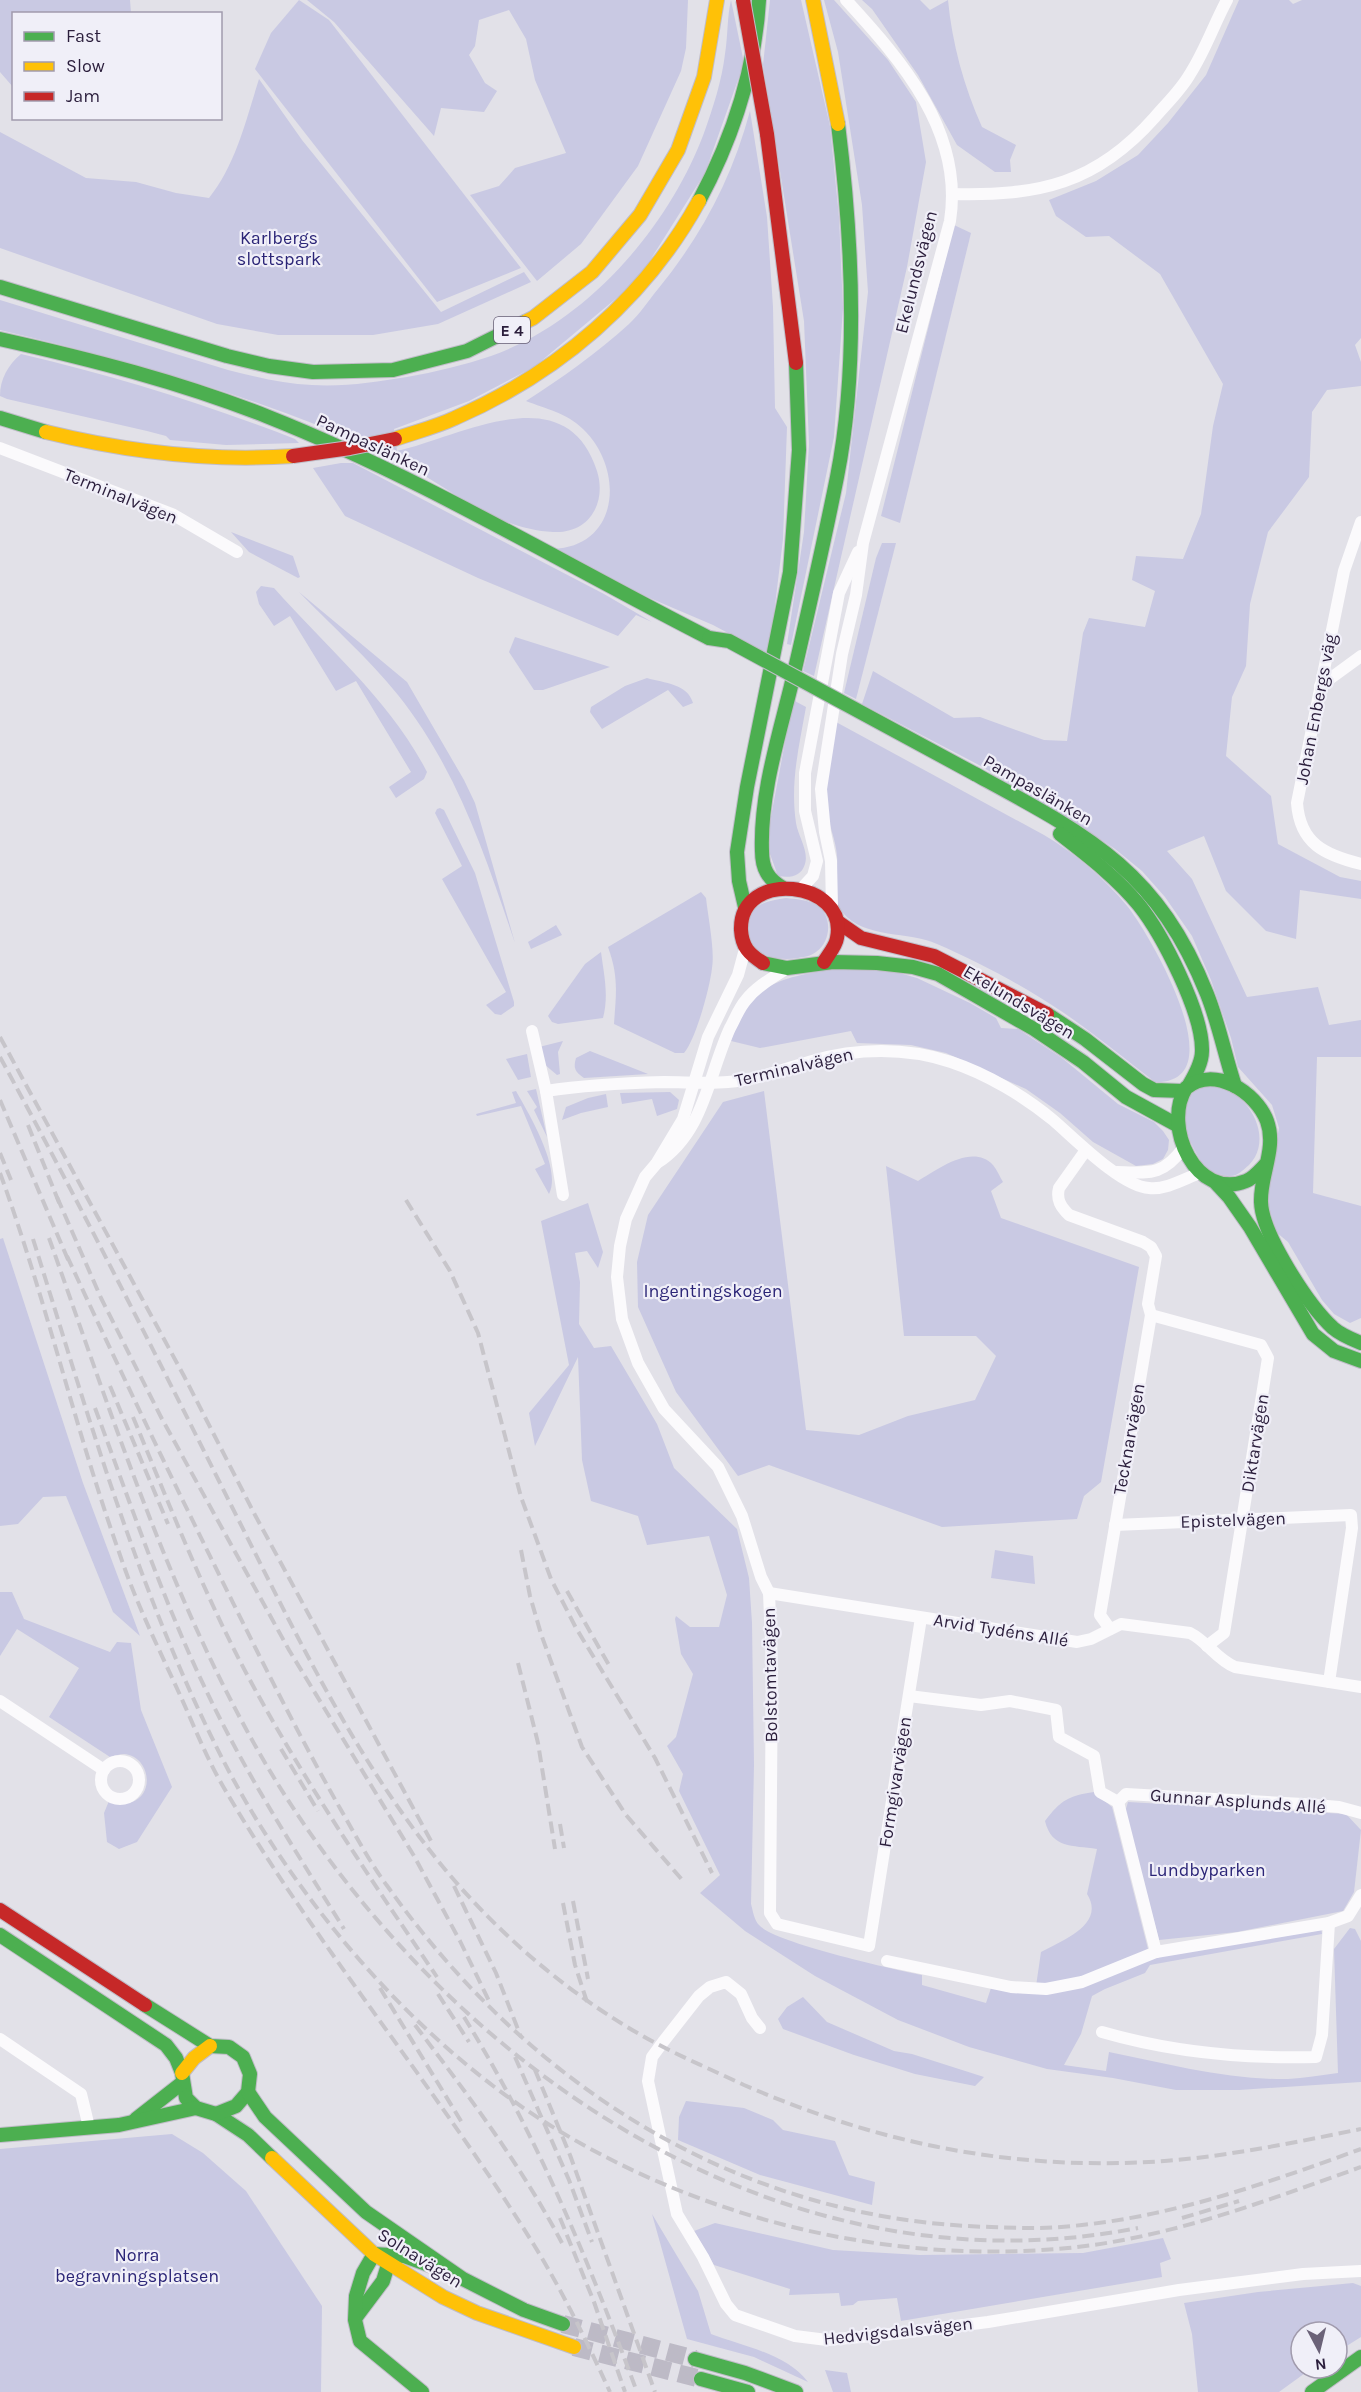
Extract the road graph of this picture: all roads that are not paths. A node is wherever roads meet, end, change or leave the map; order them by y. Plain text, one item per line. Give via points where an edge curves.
1 (717, 0) edge
2 (743, 0) edge
3 (759, 0) edge
4 (813, 0) edge
5 (846, 0) edge
6 (1227, 0) edge
7 (953, 194) junction
8 (0, 287) edge
9 (0, 339) edge
10 (0, 418) edge
11 (0, 448) edge
12 (1361, 522) edge
13 (1358, 540) edge
14 (863, 543) junction
15 (237, 552) dead end
16 (1361, 656) edge
17 (1320, 686) junction
18 (973, 778) junction
19 (1361, 864) edge
20 (783, 888) junction
21 (801, 889) junction
22 (745, 907) junction
23 (832, 907) junction
24 (838, 922) junction
25 (745, 950) junction
26 (824, 963) junction
27 (786, 969) junction
28 (532, 1030) dead end
29 (695, 1083) junction
30 (710, 1083) junction
31 (1235, 1086) junction
32 (1186, 1088) junction
33 (546, 1091) junction
34 (1177, 1125) junction
35 (1184, 1147) junction
36 (1086, 1150) junction
37 (1267, 1163) junction
38 (656, 1164) junction
39 (1117, 1172) junction
40 (1200, 1173) junction
41 (1215, 1182) junction
42 (563, 1195) dead end
43 (1151, 1315) junction
44 (1358, 1340) edge
45 (1343, 1356) junction
46 (1361, 1361) edge
47 (1361, 1371) edge
48 (1242, 1519) junction
49 (1115, 1525) junction
50 (769, 1593) junction
51 (921, 1618) junction
52 (1110, 1629) junction
53 (1207, 1646) junction
54 (1329, 1682) junction
55 (1361, 1687) edge
56 (909, 1696) junction
57 (0, 1701) edge
58 (104, 1770) dead end
59 (1118, 1802) junction
60 (1361, 1813) edge
61 (1361, 1895) edge
62 (0, 1910) edge
63 (1329, 1923) junction
64 (0, 1935) edge
65 (869, 1946) joint
66 (1156, 1952) junction
67 (887, 1961) dead end
68 (760, 2028) dead end
69 (1102, 2032) dead end
70 (3, 2046) edge
71 (210, 2046) junction
72 (182, 2078) junction
73 (248, 2092) junction
74 (196, 2108) junction
75 (216, 2114) junction
76 (130, 2123) junction
77 (89, 2127) junction
78 (0, 2135) edge
79 (366, 2212) junction
80 (370, 2259) junction
81 (391, 2259) junction
82 (1361, 2271) edge
83 (463, 2279) junction
84 (356, 2317) junction
85 (563, 2324) tunnel mouth
86 (574, 2347) tunnel mouth
87 (1361, 2356) edge
88 (695, 2360) tunnel mouth
89 (1361, 2372) edge
90 (701, 2379) tunnel mouth
91 (422, 2392) edge
92 (748, 2392) edge
93 (796, 2392) edge
94 (1312, 2392) edge
95 (1331, 2392) edge

1 - 8 main road, E 4 via 702,87 687,131 657,191 632,227 592,273 556,303 508,332 464,351 408,366 362,372 314,372 233,358
2 - 22 main road, bridge via 767,134 792,321 799,450 790,572 737,852
3 - 10 main road, bridge via 751,63 726,149 692,217 649,278 597,331 541,375 480,409 395,439 316,455 249,460 117,450
4 - 20 main road via 839,123 846,182 851,329 838,468 773,766 762,837 764,869
5 - 7 street, Ekelundsvägen via 908,72 928,105 950,163
6 - 7 street via 1188,77 1139,135 1113,158 1068,181 1041,189
7 - 14 street, Ekelundsvägen via 950,221
9 - 18 main road, Pampaslänken, bridge via 151,377 267,416 417,485 709,638 729,641
11 - 15 street, Terminalvägen via 172,514
12 - 13 street, Johan Enbergs väg
13 - 17 street, Johan Enbergs väg via 1344,571
14 - 21 street, Ekelundsvägen via 839,593 812,733 804,792 817,861 813,876
14 - 23 street, Ekelundsvägen via 821,789 831,861
16 - 17 street
17 - 19 street, Johan Enbergs väg via 1298,814 1301,826 1317,846 1334,857
18 - 31 main road, Pampaslänken via 1091,841 1122,865 1154,898 1176,931 1208,996
18 - 32 main road, Pampaslänken via 1056,831 1117,882 1158,932 1201,1036 1200,1062
20 - 21 main road
20 - 22 main road via 765,893
21 - 23 main road
22 - 25 main road via 741,927
23 - 24 main road
24 - 26 main road via 833,951
24 - 32 main road, Ekelundsvägen via 861,938 934,956 1042,1011 1154,1090
25 - 27 main road via 762,964
25 - 29 street, Bolstomtavägen via 738,975 708,1037
26 - 27 main road
26 - 34 main road, Ekelundsvägen via 873,962 928,970 1032,1027 1133,1102
27 - 30 street, Bolstomtavägen via 753,992 740,1009
28 - 33 street
29 - 30 street, Terminalvägen
29 - 33 street, Terminalvägen via 615,1084
29 - 38 street, Bolstomtavägen via 683,1119
30 - 36 street, Terminalvägen via 751,1078 833,1055 926,1055 969,1069 1016,1094
30 - 38 street, Bolstomtavägen via 685,1136 674,1152
31 - 32 main road, Ekelundsvägen via 1211,1079
31 - 37 main road, Ekelundsvägen via 1257,1104 1265,1117 1269,1135
32 - 34 main road via 1176,1113
33 - 42 street
34 - 35 main road
35 - 39 street via 1160,1171
35 - 40 main road
36 - 39 street, Terminalvägen
36 - 43 street, Tecknarvägen via 1059,1188 1061,1206 1069,1215 1151,1247 1156,1256 1148,1304
37 - 41 main road via 1243,1185
37 - 44 main road, Ekelundsvägen via 1261,1202 1268,1233 1318,1312 1340,1334
38 - 50 street, Bolstomtavägen via 645,1177 626,1219 620,1246 617,1276 622,1319 638,1363 664,1409 718,1467 732,1492
39 - 40 street, Terminalvägen via 1133,1184 1148,1188 1166,1186
40 - 41 main road
41 - 45 main road via 1247,1218 1311,1331
43 - 48 street, Diktarvägen via 1261,1345 1268,1358
43 - 49 street, Tecknarvägen
45 - 46 main road
45 - 47 main road
48 - 49 street, Epistelvägen
48 - 53 street, Diktarvägen via 1224,1633
48 - 54 street, Epistelvägen via 1351,1515 1353,1528
49 - 52 street, Tecknarvägen via 1100,1615
50 - 51 street, Arvid Tydéns Allé
50 - 65 street, Bolstomtavägen via 770,1913 777,1924
51 - 52 street, Arvid Tydéns Allé via 1077,1642
51 - 56 street, Formgivarvägen
52 - 53 street, Arvid Tydéns Allé via 1121,1624 1190,1633
53 - 54 street, Arvid Tydéns Allé via 1234,1667
54 - 55 street, Arvid Tydéns Allé
56 - 59 street via 981,1705 1010,1701 1056,1710 1059,1737 1094,1756 1100,1792
56 - 65 street, Formgivarvägen
57 - 58 street
59 - 60 street, Gunnar Asplunds Allé via 1126,1794 1303,1804
59 - 66 street
61 - 63 street via 1348,1916
62 - 71 main road, Solnavägen via 158,2016
63 - 66 street
63 - 69 street via 1322,2035 1316,2057 1226,2055
64 - 72 main road via 166,2045 176,2058
66 - 67 street via 1082,1982 1046,1989 1011,1987
68 - 82 street, Hedvigsdalsvägen via 741,1994 726,1983 710,1987 652,2056 648,2081 677,2214 735,2315 795,2336 827,2340 988,2322 1179,2290 1303,2274
70 - 77 street via 81,2094
71 - 72 main road via 187,2064
71 - 73 main road, Solnavägen via 229,2048 243,2057 250,2074
72 - 74 main road via 186,2097
72 - 76 main road
73 - 75 main road via 236,2106
73 - 79 main road, Solnavägen via 265,2117
74 - 75 main road, Solnavägen
74 - 76 main road
75 - 80 main road, Solnavägen via 248,2134 344,2226
76 - 77 main road
77 - 78 main road
79 - 81 main road via 388,2243
79 - 83 main road, Solnavägen
80 - 81 main road
80 - 84 main road via 358,2288
81 - 83 main road via 415,2259
81 - 84 main road via 384,2280
81 - 86 main road, Solnavägen via 443,2297
83 - 85 main road, Solnavägen via 524,2310
84 - 91 main road via 355,2330 360,2341
87 - 94 main road
88 - 93 main road
89 - 95 main road
90 - 92 main road

